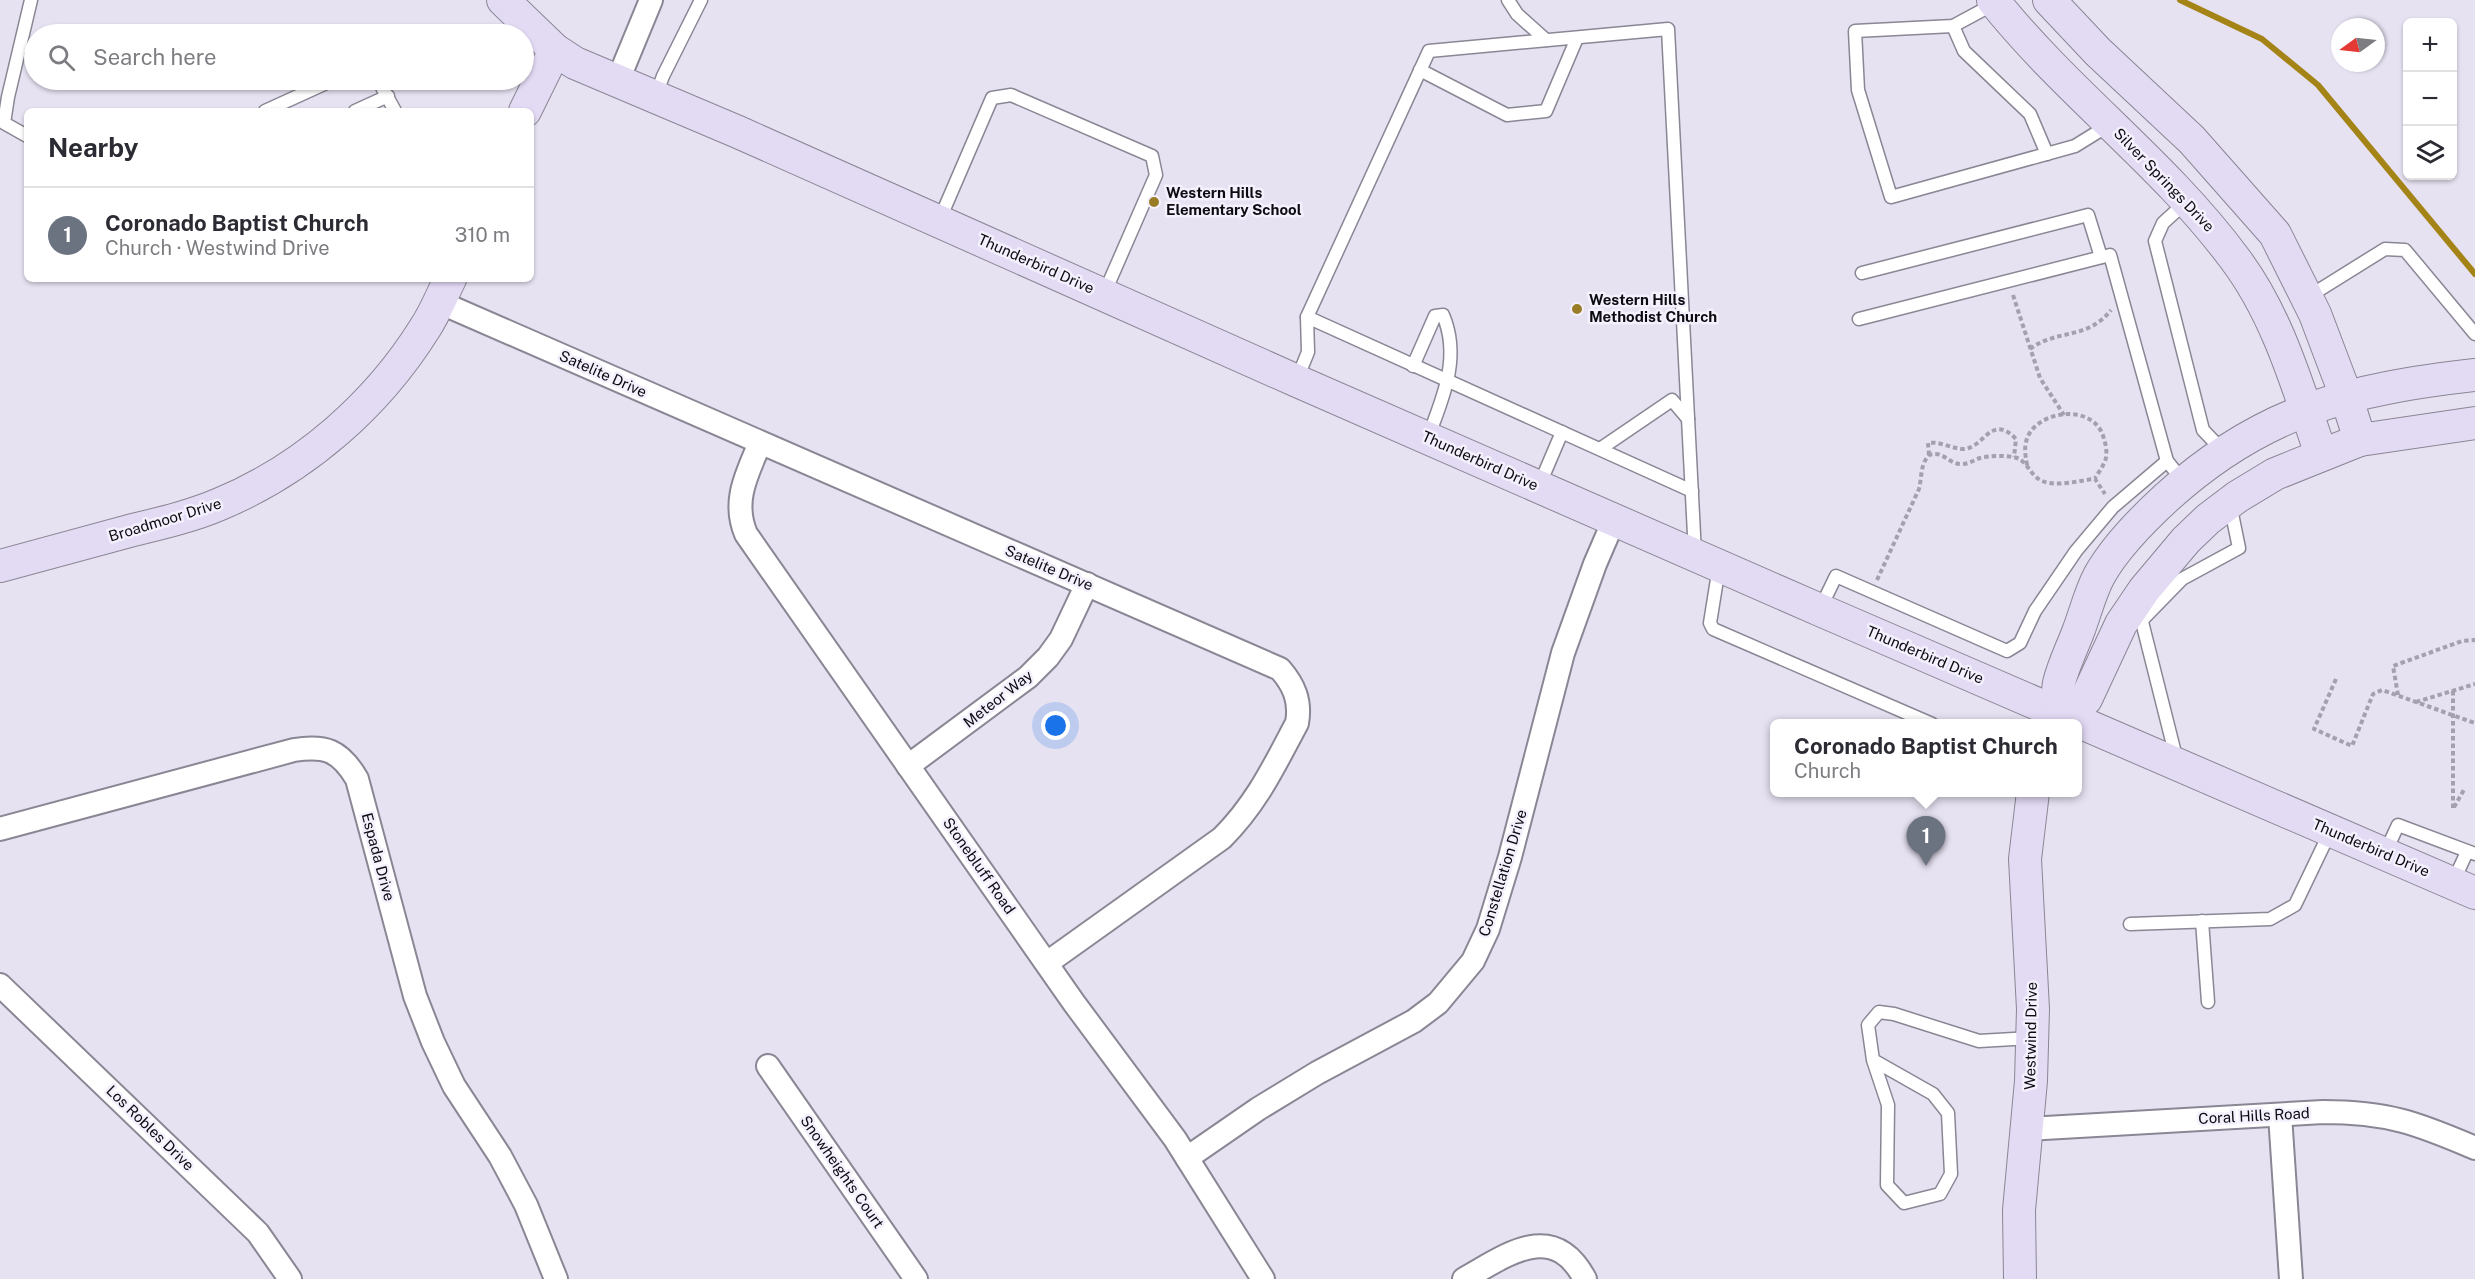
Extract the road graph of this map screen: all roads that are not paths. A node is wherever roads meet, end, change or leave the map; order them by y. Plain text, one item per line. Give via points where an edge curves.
1 (31, 0) edge
2 (503, 0) edge
3 (651, 0) edge
4 (701, 0) edge
5 (1508, 0) edge
6 (2049, 0) edge
7 (1996, 1) edge
8 (25, 24) edge
9 (528, 24) edge
10 (1953, 26) junction
11 (24, 30) edge
12 (534, 30) edge
13 (1577, 38) junction
14 (1546, 40) junction
15 (555, 50) junction
16 (1420, 70) junction
17 (618, 80) junction
18 (311, 90) edge
19 (384, 90) edge
20 (388, 96) junction
21 (656, 97) junction
22 (272, 108) edge
23 (362, 108) edge
24 (394, 108) edge
25 (526, 108) edge
26 (2110, 124) junction
27 (24, 134) edge
28 (2047, 154) junction
29 (2187, 201) junction
30 (939, 221) junction
31 (2101, 257) junction
32 (1862, 273) dead end
33 (444, 290) edge
34 (1104, 294) junction
35 (2308, 297) junction
36 (1307, 317) junction
37 (1859, 319) dead end
38 (2475, 334) edge
39 (1413, 366) junction
40 (2475, 375) edge
41 (1297, 381) junction
42 (1449, 381) junction
43 (2346, 396) junction
44 (2305, 410) junction
45 (1688, 419) junction
46 (2475, 423) edge
47 (1562, 432) junction
48 (1428, 438) junction
49 (2360, 440) junction
50 (760, 443) junction
51 (1600, 449) junction
52 (2223, 451) junction
53 (2321, 454) junction
54 (2176, 471) junction
55 (1539, 487) junction
56 (1692, 491) junction
57 (2229, 503) junction
58 (1614, 520) junction
59 (1707, 561) junction
60 (0, 566) edge
61 (1087, 584) junction
62 (1820, 610) junction
63 (2139, 610) junction
64 (2058, 718) edge
65 (1923, 719) edge
66 (2082, 727) edge
67 (2178, 765) junction
68 (908, 766) junction
69 (2032, 797) edge
70 (0, 829) edge
71 (2331, 830) junction
72 (2471, 853) edge
73 (2385, 854) junction
74 (2464, 888) edge
75 (2202, 921) junction
76 (2130, 924) dead end
77 (1047, 963) junction
78 (0, 985) edge
79 (2208, 1002) dead end
80 (2032, 1038) junction
81 (1873, 1060) junction
82 (768, 1066) dead end
83 (2280, 1115) junction
84 (2027, 1129) junction
85 (2475, 1148) edge
86 (1187, 1158) junction
87 (290, 1279) edge
88 (556, 1279) edge
89 (916, 1279) edge
90 (1263, 1279) edge
91 (1464, 1279) edge
92 (1585, 1279) edge
93 (2020, 1279) edge
94 (2291, 1279) edge

1 - 8 lane
2 - 9 street, Thunderbird Drive
3 - 17 street
4 - 21 lane
5 - 14 lane via 1517,14
6 - 35 street via 2192,140 2251,205 2275,234
7 - 10 lane
7 - 26 street, Silver Springs Drive via 2032,45
10 - 28 lane via 1964,51 2030,114
10 - 28 lane via 1855,30 1858,90 1891,197
11 - 27 lane via 4,123
12 - 15 street, Thunderbird Drive
13 - 14 lane
13 - 16 lane via 1546,111 1507,116
13 - 45 lane via 1668,29
14 - 16 lane via 1429,51
15 - 17 street, Thunderbird Drive via 575,63
15 - 25 street
16 - 36 lane
17 - 21 street, Thunderbird Drive
18 - 22 lane
19 - 20 lane
20 - 23 lane
20 - 24 lane
21 - 30 street, Thunderbird Drive
26 - 28 lane via 2075,146
26 - 29 street, Silver Springs Drive
29 - 44 street, Silver Springs Drive via 2253,286 2282,346
29 - 52 lane via 2163,223 2155,241 2203,430
30 - 34 street, Thunderbird Drive
30 - 34 lane via 992,98 1011,95 1152,156 1156,175
31 - 32 lane via 2088,215
31 - 37 lane
31 - 54 lane via 2110,255
33 - 50 street, Satelite Drive
33 - 60 street, Broadmoor Drive via 426,326 373,397 314,449 261,485 183,517
34 - 41 street, Thunderbird Drive
35 - 38 lane via 2385,249 2405,250
35 - 43 street
36 - 39 lane
36 - 41 lane via 1308,352
39 - 42 lane
39 - 42 lane via 1430,323 1435,316 1443,315 1449,335
40 - 43 street via 2403,383
41 - 48 street, Thunderbird Drive
42 - 47 lane
42 - 48 lane
43 - 44 street
43 - 49 street
44 - 52 street
44 - 53 street, Silver Springs Drive
45 - 51 lane via 1672,400
45 - 56 lane
46 - 49 street
47 - 51 lane
47 - 55 lane
48 - 55 street, Thunderbird Drive
49 - 53 street
50 - 61 street, Satelite Drive
50 - 68 street, Stonebluff Road via 740,494 746,534
51 - 56 lane
52 - 54 street
53 - 57 street via 2275,474
54 - 62 lane via 2113,507 2076,551 2035,611 2020,643 2007,651 1836,576
54 - 64 street via 2152,511 2099,576 2059,684
55 - 58 street, Thunderbird Drive
56 - 59 lane
57 - 63 street via 2186,540
57 - 63 lane via 2239,548 2182,579
58 - 59 street, Thunderbird Drive
58 - 86 street, Constellation Drive via 1563,653 1510,857 1488,929 1473,961 1438,1003 1414,1021 1297,1085
59 - 62 street, Thunderbird Drive
59 - 65 lane via 1713,629
61 - 68 street, Meteor Way via 1061,639 1035,670
61 - 77 street, Satelite Drive via 1276,665 1291,681 1299,712 1297,723 1266,780 1242,818 1222,838
62 - 64 street, Thunderbird Drive
63 - 64 street via 2121,624 2086,699
63 - 67 lane
66 - 67 street, Thunderbird Drive
67 - 71 street, Thunderbird Drive
68 - 77 street, Stonebluff Road
69 - 80 street, Westwind Drive via 2025,859
70 - 88 street, Espada Drive via 294,750 315,747 338,755 357,778 415,996 433,1042 454,1086 500,1156 526,1205
71 - 73 street, Thunderbird Drive
71 - 75 lane via 2295,905 2270,918
72 - 73 lane via 2398,825
72 - 74 lane
73 - 74 street, Thunderbird Drive
75 - 76 lane
75 - 79 lane
77 - 86 street, Stonebluff Road
78 - 87 street, Los Robles Drive via 251,1226
80 - 81 lane via 1979,1041 1879,1012 1868,1025
80 - 84 street, Westwind Drive
81 - 81 lane via 1888,1105 1887,1185 1904,1203 1940,1194 1951,1174 1948,1113 1933,1094
82 - 89 street, Snowheights Court
83 - 84 street, Coral Hills Road
83 - 85 street, Coral Hills Road via 2362,1112 2393,1117
83 - 94 street
84 - 93 street, Westwind Drive via 2019,1210
86 - 90 street, Stonebluff Road
91 - 92 street via 1517,1249 1532,1245 1562,1252 1578,1265

